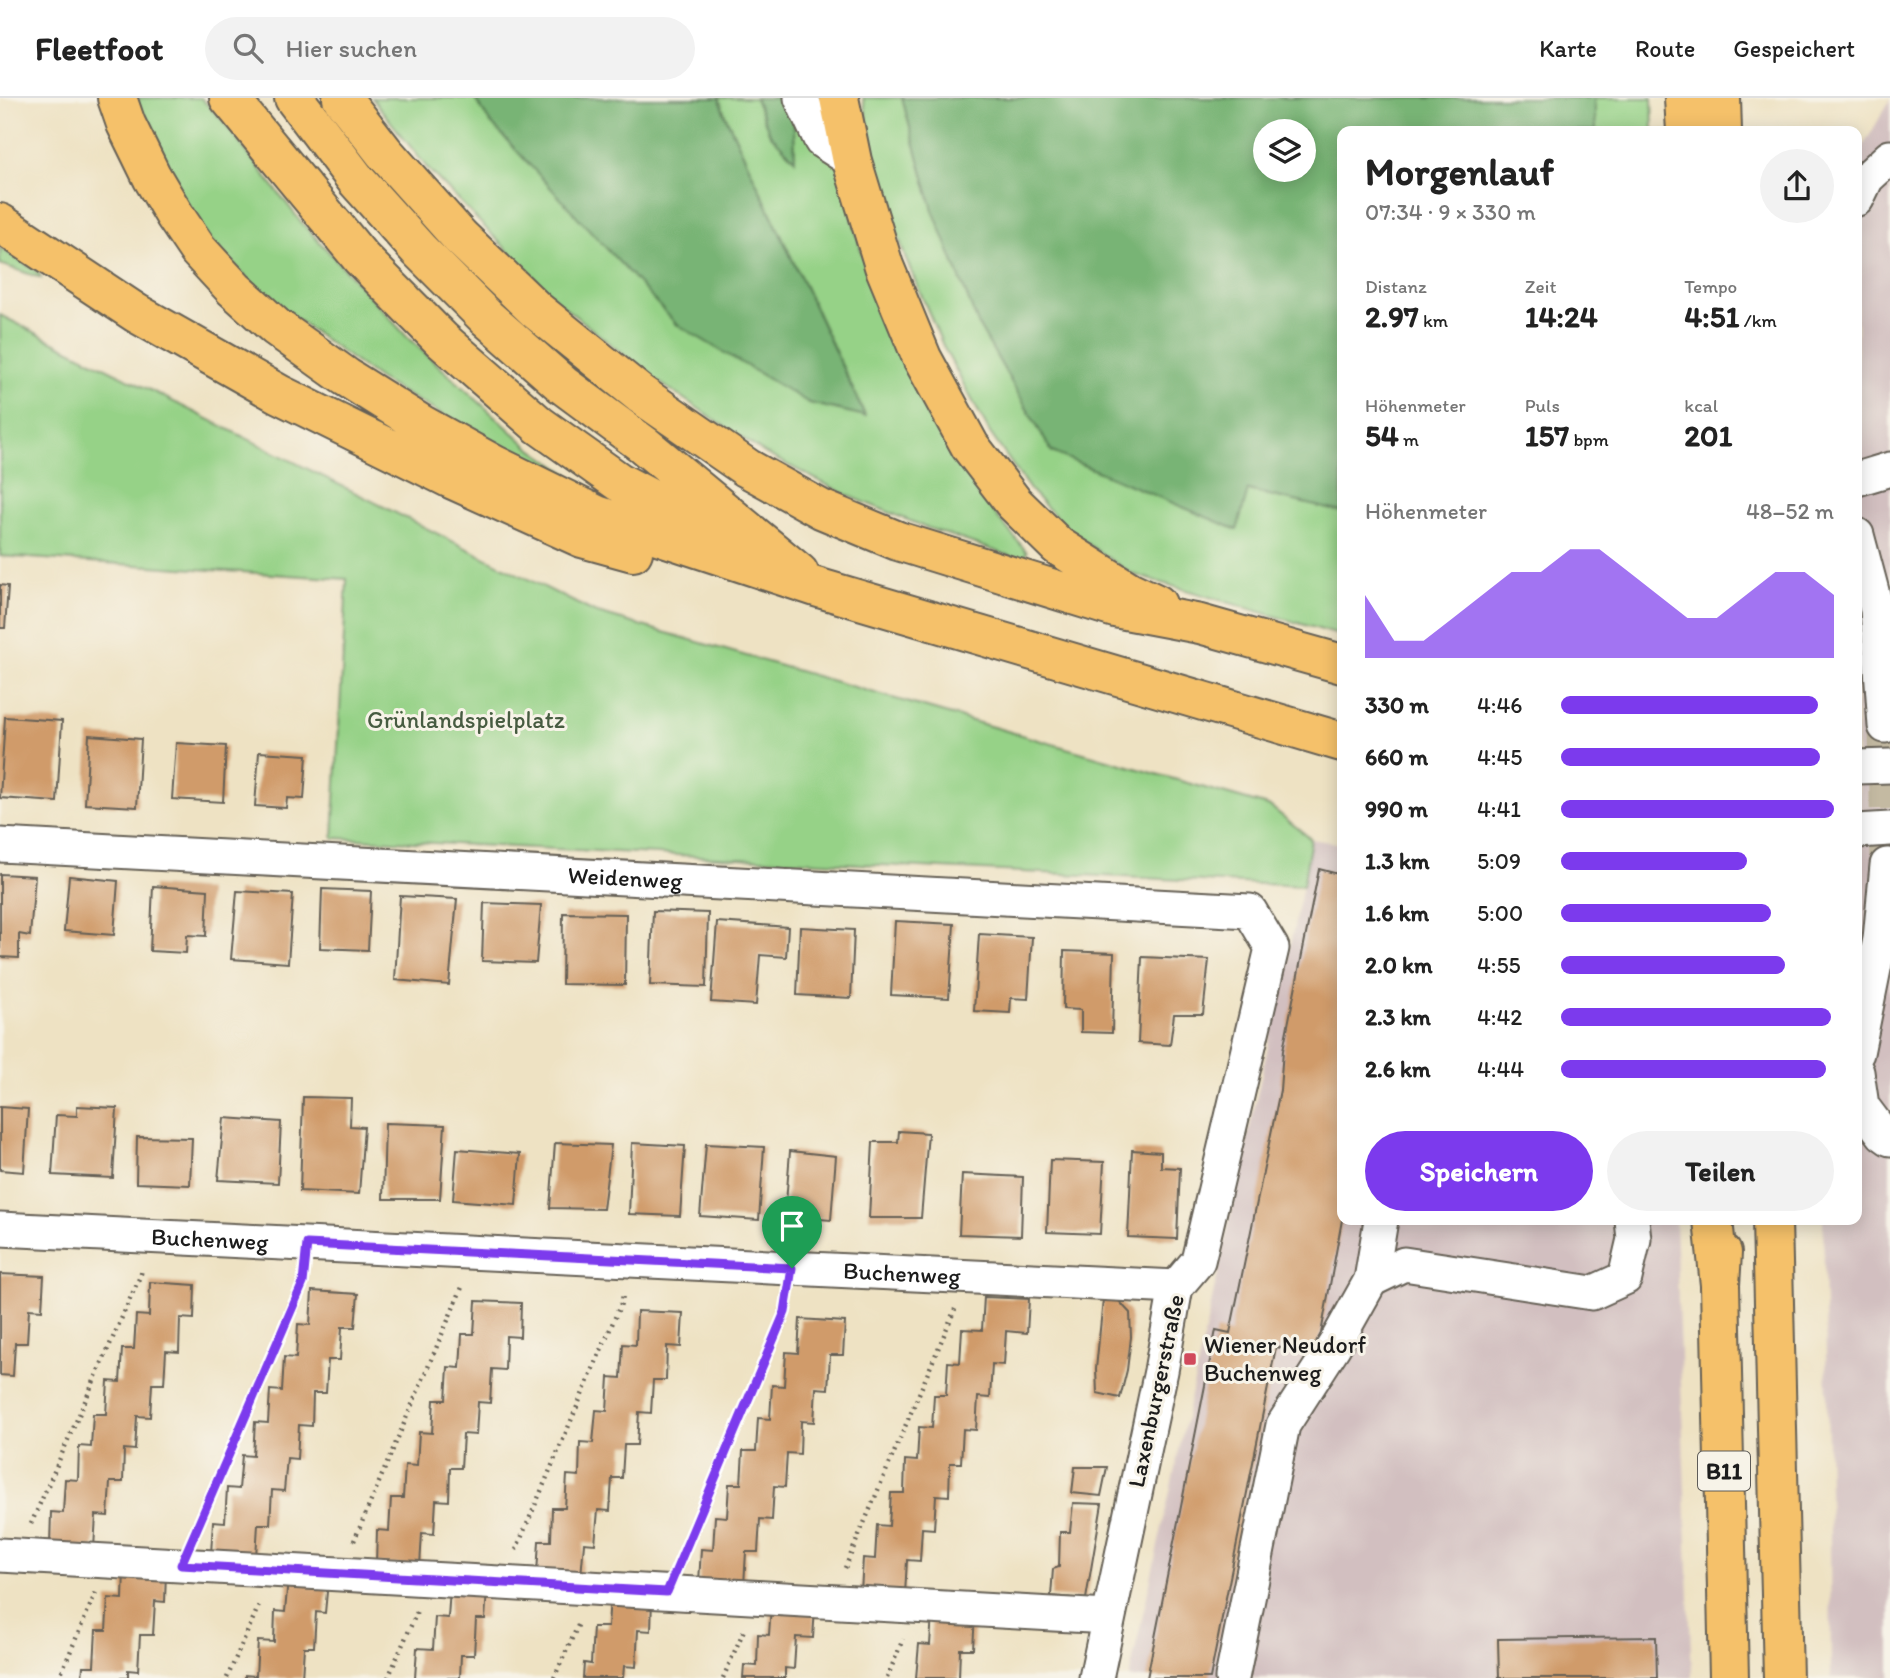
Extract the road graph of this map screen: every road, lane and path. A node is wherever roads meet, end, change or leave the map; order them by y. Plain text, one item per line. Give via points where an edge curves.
1 (117, 98) edge
2 (229, 98) edge
3 (294, 98) edge
4 (342, 98) edge
5 (801, 98) edge
6 (839, 98) edge
7 (1684, 98) edge
8 (1721, 98) edge
9 (1686, 126) edge
10 (1722, 126) edge
11 (1890, 158) edge
12 (852, 161) junction
13 (1862, 188) edge
14 (0, 223) edge
15 (1890, 469) edge
16 (1862, 477) edge
17 (1862, 554) edge
18 (817, 587) junction
19 (1200, 624) junction
20 (1337, 663) edge
21 (1885, 726) dead end
22 (1337, 741) edge
23 (1890, 766) edge
24 (1862, 767) edge
25 (1890, 829) edge
26 (1862, 831) edge
27 (0, 845) edge
28 (1887, 865) dead end
29 (1250, 911) joint
30 (1862, 1028) edge
31 (1862, 1106) edge
32 (1890, 1139) edge
33 (1380, 1225) edge
34 (1633, 1225) edge
35 (1714, 1225) edge
36 (1725, 1225) edge
37 (1772, 1225) edge
38 (0, 1229) edge
39 (144, 1236) junction
40 (307, 1244) junction
41 (468, 1252) junction
42 (627, 1260) junction
43 (792, 1268) junction
44 (968, 1277) junction
45 (1371, 1280) junction
46 (1720, 1285) junction
47 (1176, 1287) junction
48 (8, 1556) edge
49 (109, 1561) junction
50 (181, 1565) junction
51 (275, 1571) junction
52 (340, 1574) junction
53 (431, 1579) junction
54 (502, 1583) junction
55 (594, 1588) junction
56 (667, 1592) junction
57 (758, 1598) junction
58 (831, 1601) junction
59 (1108, 1617) junction
60 (59, 1678) edge
61 (227, 1678) edge
62 (388, 1678) edge
63 (554, 1678) edge
64 (723, 1678) edge
65 (1096, 1678) edge
66 (1232, 1678) edge
67 (1730, 1678) edge
68 (1783, 1678) edge

1 - 18 main road via 152,177 198,250 276,327 346,377 484,459 597,515
2 - 18 main road via 361,258 442,340 538,425 619,482
3 - 18 main road via 357,181 486,318
4 - 19 main road via 460,237 536,310 640,394 747,468 821,509 898,541 1115,608
5 - 12 street via 821,141
6 - 12 main road
7 - 9 main road
8 - 10 main road
11 - 13 street
12 - 19 main road via 884,266 922,359 970,446 1014,503 1058,546 1129,591
14 - 18 main road via 136,313 279,394 582,538 694,569
15 - 16 street
17 - 21 street via 1877,610
18 - 22 main road
19 - 20 main road
23 - 24 street
25 - 26 street
27 - 29 street, Weidenweg
28 - 30 street via 1880,939
29 - 47 street, Laxenburgerstraße via 1272,948 1198,1261
31 - 32 street
33 - 45 street
34 - 45 street via 1625,1278 1592,1293 1404,1264
35 - 46 main road
36 - 46 main road, B11
37 - 68 main road, B11
38 - 39 street, Buchenweg
39 - 40 street, Buchenweg
39 - 48 path via 141,1274
40 - 41 street, Buchenweg
40 - 50 path via 303,1283
41 - 42 street, Buchenweg
41 - 52 path via 463,1290
42 - 43 street, Buchenweg
42 - 54 path via 622,1301
43 - 44 street, Buchenweg
43 - 56 path via 785,1312
44 - 47 street, Buchenweg
44 - 58 path
45 - 66 street via 1283,1424
46 - 67 main road, B11
47 - 59 street, Laxenburgerstraße
48 - 49 street
49 - 50 street
49 - 60 path
50 - 51 street
51 - 52 street
51 - 61 path
52 - 53 street
53 - 54 street
53 - 62 path
54 - 55 street
55 - 56 street
55 - 63 path
56 - 57 street
57 - 58 street
57 - 64 path
58 - 59 street
59 - 65 street, Laxenburgerstraße

